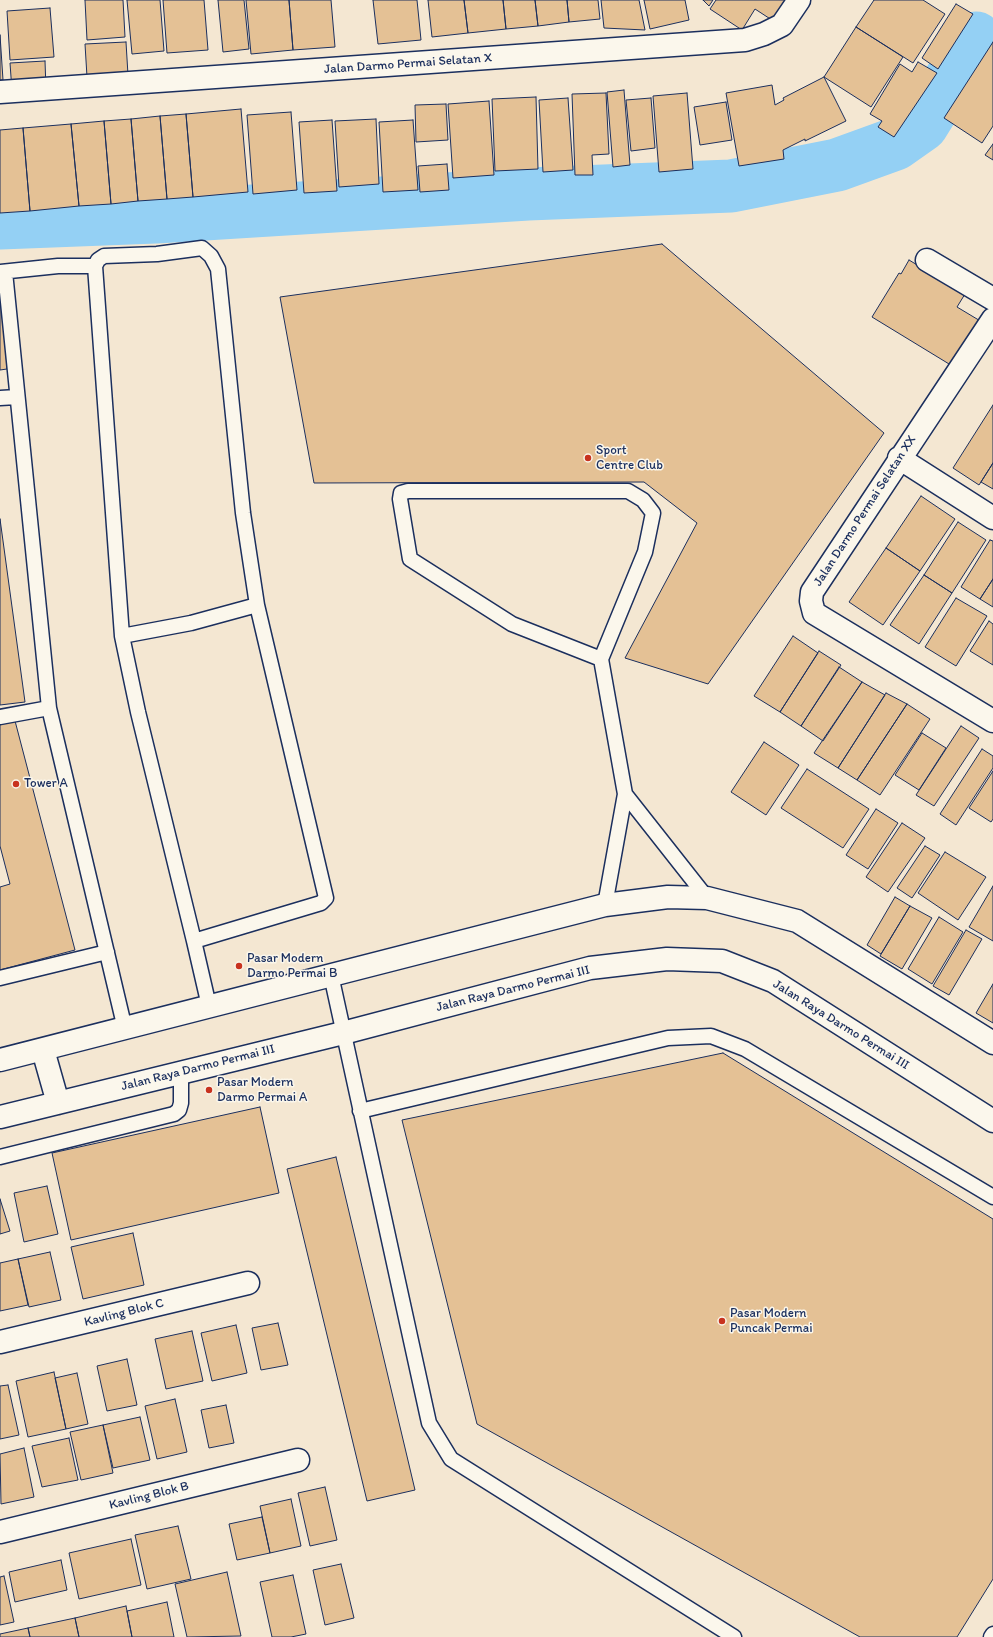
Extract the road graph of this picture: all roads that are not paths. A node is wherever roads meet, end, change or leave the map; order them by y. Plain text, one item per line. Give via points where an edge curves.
1 (799, 0) edge
2 (0, 92) edge
3 (927, 260) dead end
4 (95, 266) junction
5 (3, 272) edge
6 (993, 299) edge
7 (993, 319) edge
8 (17, 397) junction
9 (0, 398) edge
10 (900, 458) junction
11 (993, 518) edge
12 (257, 605) junction
13 (122, 636) junction
14 (601, 659) junction
15 (49, 708) junction
16 (0, 717) edge
17 (993, 721) edge
18 (625, 794) junction
19 (706, 898) junction
20 (605, 905) junction
21 (194, 940) junction
22 (107, 952) junction
23 (331, 975) junction
24 (0, 978) edge
25 (209, 1006) junction
26 (125, 1029) junction
27 (343, 1033) junction
28 (993, 1043) edge
29 (43, 1050) junction
30 (0, 1060) edge
31 (181, 1072) junction
32 (58, 1103) junction
33 (360, 1111) junction
34 (0, 1117) edge
35 (993, 1121) edge
36 (0, 1157) edge
37 (993, 1197) edge
38 (248, 1283) dead end
39 (0, 1342) edge
40 (298, 1460) dead end
41 (0, 1532) edge
42 (993, 1634) edge
43 (734, 1637) edge
44 (991, 1637) edge

1 - 2 main road, Jalan Darmo Permai Selatan X via 782,25 745,40
3 - 6 main road
4 - 5 lane via 58,266
4 - 12 lane via 104,256 157,254 202,248 211,256 218,269 243,513
4 - 13 lane
5 - 8 lane
7 - 10 main road, Jalan Darmo Permai Selatan XX
8 - 9 lane
8 - 15 lane
10 - 11 main road
10 - 17 main road, Jalan Darmo Permai Selatan XX via 812,592 814,613
12 - 13 lane via 191,623
12 - 21 lane via 326,898 322,903
13 - 21 lane
14 - 14 lane via 512,624 410,559 401,494 408,491 606,491 628,492 643,500 653,513 645,552
14 - 18 lane
15 - 16 lane
15 - 22 lane
18 - 19 lane
18 - 20 lane
19 - 20 main road via 668,898
19 - 28 main road via 797,922
20 - 23 main road
21 - 25 lane
22 - 24 lane
22 - 26 lane
23 - 25 main road
23 - 27 lane
25 - 26 main road
26 - 29 main road
27 - 31 main road, Jalan Raya Darmo Permai III
27 - 33 lane
27 - 35 main road, Jalan Raya Darmo Permai III via 590,968 667,959 722,961 773,981
29 - 30 main road
29 - 32 main road
31 - 32 main road, Jalan Raya Darmo Permai III
31 - 36 lane via 179,1110 174,1114
32 - 34 main road, Jalan Raya Darmo Permai III
33 - 37 lane via 668,1038 711,1036 745,1049
33 - 43 lane via 429,1423 451,1459
38 - 39 main road, Kavling Blok C
40 - 41 main road, Kavling Blok B
42 - 44 lane

